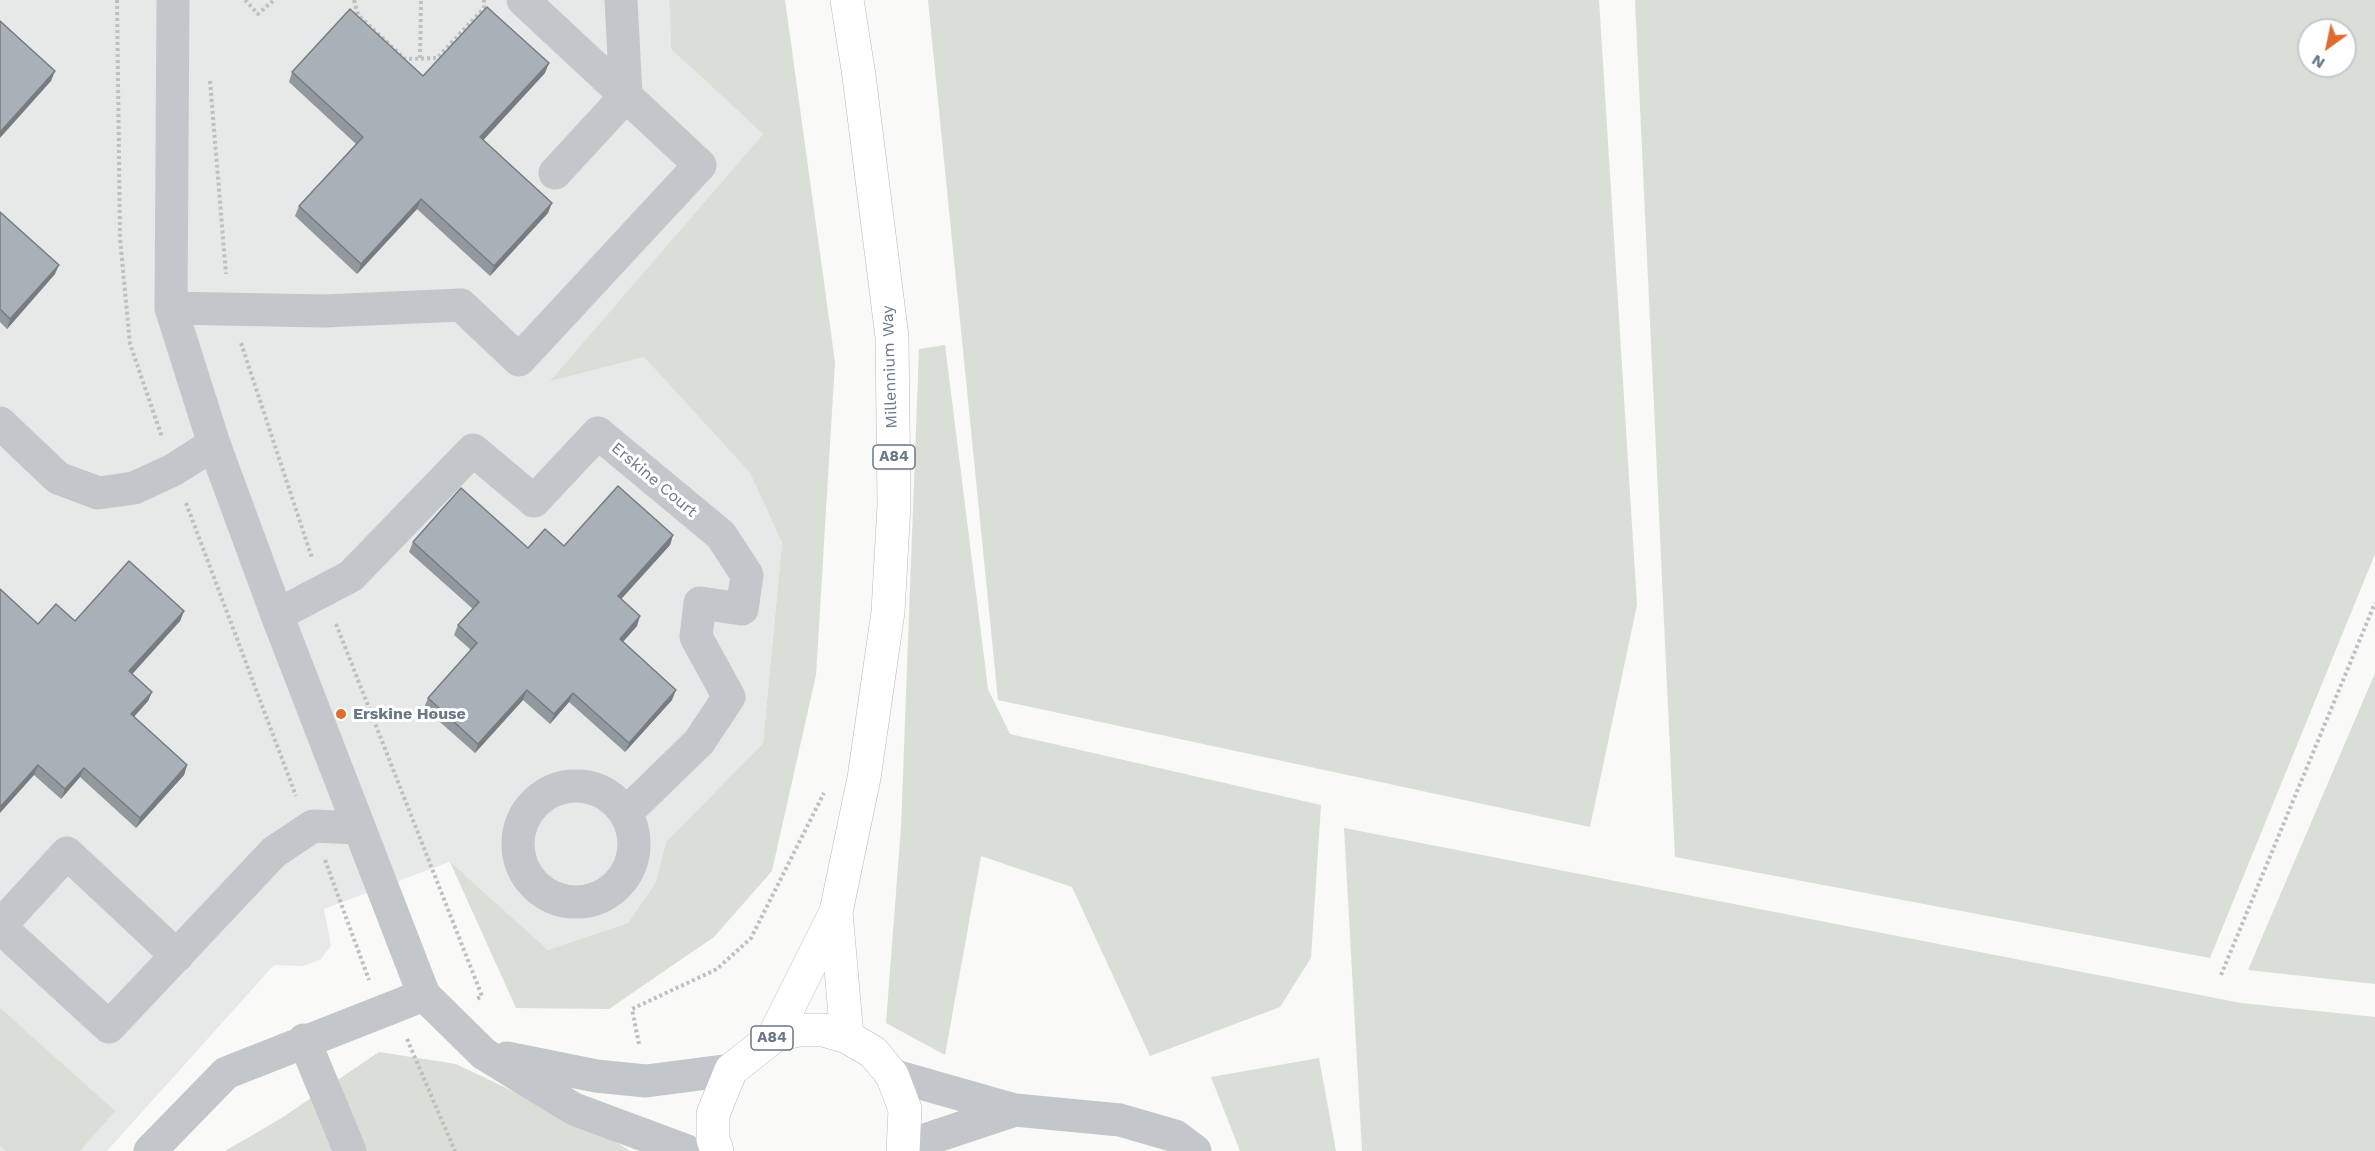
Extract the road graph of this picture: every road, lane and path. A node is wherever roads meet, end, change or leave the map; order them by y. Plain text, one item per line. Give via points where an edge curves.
1 (173, 0) edge
2 (245, 0) edge
3 (274, 0) edge
4 (354, 0) edge
5 (421, 0) edge
6 (484, 0) edge
7 (523, 0) edge
8 (621, 0) edge
9 (847, 0) edge
10 (420, 58) junction
11 (209, 73) dead end
12 (626, 96) junction
13 (555, 173) dead end
14 (171, 308) junction
15 (229, 309) junction
16 (0, 423) edge
17 (214, 444) junction
18 (323, 591) junction
19 (2375, 603) edge
20 (277, 615) junction
21 (825, 790) dead end
22 (626, 813) dead end
23 (358, 828) junction
24 (836, 912) junction
25 (0, 927) edge
26 (177, 956) junction
27 (2221, 975) dead end
28 (434, 1005) junction
29 (774, 1036) junction
30 (848, 1037) junction
31 (304, 1040) junction
32 (484, 1054) junction
33 (731, 1070) junction
34 (892, 1075) junction
35 (646, 1082) junction
36 (1015, 1110) junction
37 (904, 1149) edge
38 (150, 1151) edge
39 (350, 1151) edge
40 (687, 1151) edge
41 (717, 1151) edge
42 (1195, 1151) edge

1 - 14 street
2 - 3 path via 258,14
4 - 10 path via 358,15 405,59
5 - 10 path
6 - 10 path via 483,8 437,58
7 - 12 street
8 - 12 street
9 - 24 main road, Millennium Way / A84 via 892,337 894,505 888,612 864,778
11 - 15 path
12 - 13 street
12 - 15 street via 700,165 519,360 461,305 324,311
14 - 15 street
14 - 17 street
15 - 18 path
16 - 17 street via 58,478 98,494 134,488 173,470
17 - 20 street
18 - 20 street, Erskine Court
18 - 22 street, Erskine Court via 351,576 473,450 534,501 598,433 721,535 747,575 742,609 700,603 696,637 729,697 699,742
18 - 28 path via 482,996
19 - 27 path
20 - 23 street
21 - 35 path via 751,938 717,969 632,1009
23 - 26 street via 313,826 274,852
23 - 28 street
24 - 29 main road, Millennium Way / A84
24 - 30 main road, Millennium Way / A84
25 - 26 street via 109,1027
25 - 26 street via 67,853
28 - 31 street
28 - 32 street
29 - 30 main road, A84 via 798,1030 823,1030
29 - 33 main road, A84
30 - 34 main road, A84 via 873,1052
31 - 38 street via 226,1073
31 - 39 street
32 - 35 street
32 - 40 street via 574,1109
33 - 35 street
33 - 41 main road, A84 via 713,1114
34 - 36 street
34 - 37 main road, A84 via 905,1109
36 - 37 street
36 - 42 street via 1120,1120 1175,1136

